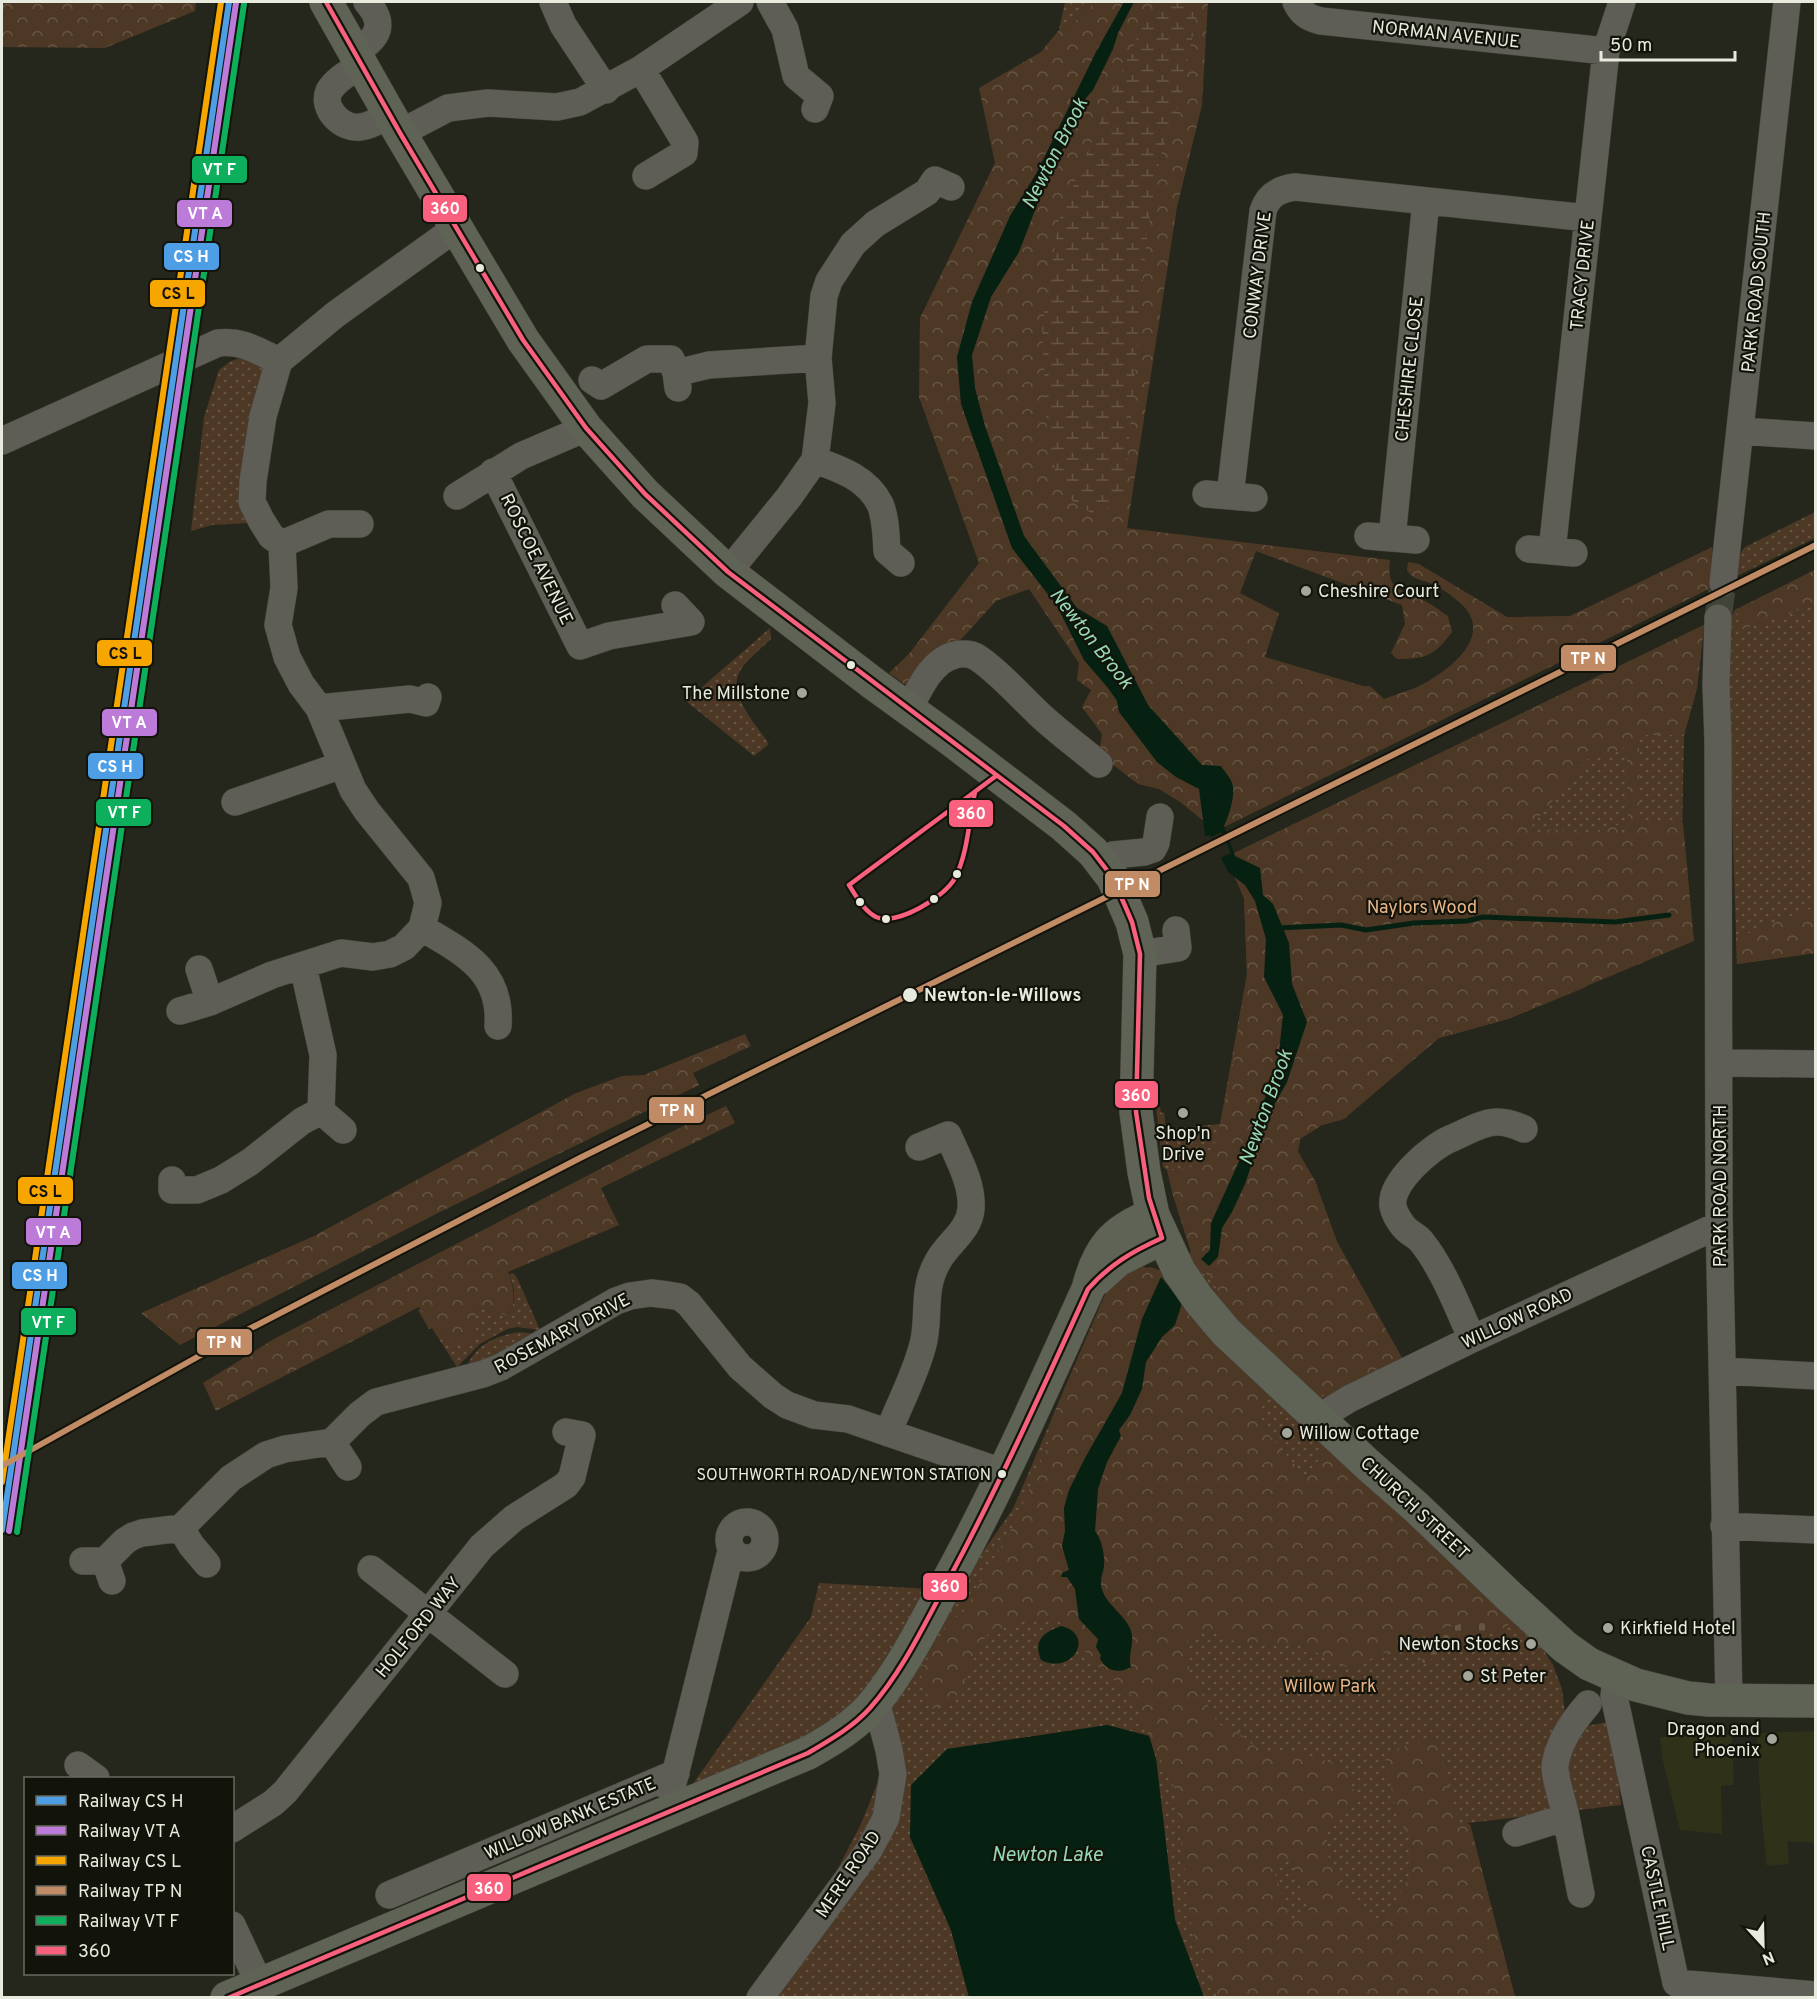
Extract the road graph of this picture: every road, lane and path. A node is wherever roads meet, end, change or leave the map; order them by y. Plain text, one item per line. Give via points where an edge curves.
1 (326, 2) edge
2 (367, 2) edge
3 (553, 2) edge
4 (738, 2) edge
5 (770, 2) edge
6 (1296, 2) edge
7 (1622, 2) edge
8 (1787, 2) edge
9 (1605, 51) junction
10 (358, 58) junction
11 (641, 69) junction
12 (606, 90) junction
13 (821, 97) dead end
14 (395, 124) junction
15 (646, 176) dead end
16 (936, 179) dead end
17 (1426, 201) junction
18 (1588, 218) junction
19 (456, 228) junction
20 (819, 358) junction
21 (279, 361) junction
22 (592, 380) dead end
23 (586, 428) junction
24 (1741, 430) junction
25 (1815, 436) edge
26 (2, 441) edge
27 (815, 460) junction
28 (493, 472) junction
29 (457, 496) dead end
30 (1230, 496) dead end
31 (361, 525) dead end
32 (1392, 538) dead end
33 (282, 544) junction
34 (1552, 551) dead end
35 (886, 556) dead end
36 (728, 572) junction
37 (1723, 583) tunnel mouth
38 (1718, 618) tunnel mouth
39 (689, 619) dead end
40 (426, 703) dead end
41 (319, 708) junction
42 (909, 709) junction
43 (1093, 749) dead end
44 (342, 765) junction
45 (235, 802) dead end
46 (1160, 818) dead end
47 (1100, 861) junction
48 (423, 928) junction
49 (1178, 948) dead end
50 (1140, 954) junction
51 (303, 966) junction
52 (199, 969) dead end
53 (210, 1002) junction
54 (180, 1011) dead end
55 (496, 1027) dead end
56 (1720, 1063) junction
57 (1815, 1064) edge
58 (1514, 1103) dead end
59 (321, 1111) junction
60 (1494, 1120) junction
61 (1524, 1129) dead end
62 (343, 1130) dead end
63 (918, 1148) dead end
64 (171, 1189) dead end
65 (1719, 1225) junction
66 (1157, 1227) junction
67 (1472, 1339) junction
68 (1723, 1371) junction
69 (1815, 1376) edge
70 (1318, 1418) junction
71 (566, 1432) dead end
72 (888, 1433) junction
73 (332, 1442) junction
74 (348, 1467) dead end
75 (1005, 1473) junction
76 (1724, 1526) junction
77 (181, 1528) junction
78 (1815, 1530) edge
79 (731, 1551) dead end
80 (100, 1568) dead end
81 (210, 1568) dead end
82 (371, 1569) dead end
83 (429, 1613) junction
84 (505, 1674) dead end
85 (1615, 1686) junction
86 (876, 1701) junction
87 (1729, 1701) junction
88 (1815, 1701) edge
89 (676, 1773) junction
90 (665, 1815) junction
91 (1566, 1817) junction
92 (234, 1828) edge
93 (1516, 1833) dead end
94 (393, 1886) dead end
95 (1581, 1894) dead end
96 (234, 1929) edge
97 (259, 1983) junction
98 (1815, 1995) edge
99 (227, 1998) edge
100 (760, 1998) edge

1 - 10 main road, CHURCH STREET
2 - 10 street via 377,17 376,33
3 - 12 street via 562,25
4 - 11 street
5 - 13 street via 785,29 796,76
6 - 9 street, NORMAN AVENUE via 1306,15 1321,21
7 - 9 street, TRACY DRIVE
8 - 24 street, PARK ROAD SOUTH
9 - 18 street, TRACY DRIVE
10 - 14 main road, CHURCH STREET
10 - 14 street via 328,93 331,111 349,127
11 - 12 street
11 - 15 street via 691,143 684,153
12 - 14 street via 557,107 488,104 448,108
14 - 19 main road, CHURCH STREET
16 - 20 street via 927,192 875,224 853,244 826,289
17 - 18 street, CONWAY DRIVE
17 - 30 street, CONWAY DRIVE via 1295,187 1279,190 1266,203
17 - 32 street, CHESHIRE CLOSE
18 - 34 street, TRACY DRIVE
19 - 21 street via 336,314
19 - 23 main road, CHURCH STREET via 523,340
20 - 22 street via 709,365 677,381 671,359 647,359 601,386
20 - 27 street via 822,402
21 - 26 street via 230,341 209,346
21 - 33 street via 263,416 252,502 271,536
23 - 28 street
23 - 36 main road, CHURCH STREET via 645,494
24 - 25 street
24 - 37 street, PARK ROAD SOUTH
27 - 35 street via 852,475 868,487 880,504 884,519
27 - 36 street
28 - 29 street
28 - 39 street, ROSCOE AVENUE via 584,653 609,636
31 - 33 street via 329,524
33 - 41 street via 284,588 278,625 287,657
36 - 42 main road, CHURCH STREET
38 - 56 street, PARK ROAD NORTH
40 - 41 street via 410,699
41 - 44 street
42 - 43 street via 939,663 955,655 971,654 1065,738
42 - 47 main road, CHURCH STREET via 1064,826
44 - 45 street
44 - 48 street via 367,811 421,878 428,903
46 - 47 street via 1152,857 1113,855
47 - 50 main road, CHURCH STREET via 1113,878
48 - 51 street via 404,947 390,954 373,957 341,953
48 - 55 street via 477,963 492,984 499,1009
49 - 50 street
50 - 66 main road, CHURCH STREET via 1136,1112
51 - 53 street
51 - 59 street via 323,1055
52 - 53 street
53 - 54 street
56 - 57 street
56 - 65 street, PARK ROAD NORTH
58 - 60 street
59 - 62 street
59 - 64 street via 221,1180 198,1190
60 - 61 street
60 - 67 street via 1440,1144 1410,1170 1394,1192 1397,1216 1420,1239 1435,1262
63 - 72 street via 958,1131 971,1209 964,1228 937,1261 925,1303 923,1347
65 - 67 street, WILLOW ROAD
65 - 68 street, PARK ROAD NORTH
66 - 70 main road, CHURCH STREET via 1199,1300 1241,1347
66 - 75 main road via 1124,1229 1103,1249
67 - 70 street, WILLOW ROAD
68 - 69 street
68 - 76 street, PARK ROAD NORTH
70 - 85 main road, CHURCH STREET via 1565,1647
71 - 83 street, HOLFORD WAY via 582,1435 572,1477 566,1485 514,1518 482,1546
72 - 73 street, ROSEMARY DRIVE via 848,1419 794,1408 719,1360 705,1322 689,1304 684,1287 616,1301 483,1374 372,1393 360,1414
72 - 75 street, ROSEMARY DRIVE
73 - 74 street
73 - 77 street via 285,1449 249,1464
75 - 86 main road via 906,1658
76 - 78 street
76 - 87 street, PARK ROAD NORTH
77 - 80 street via 133,1536
77 - 81 street
79 - 89 street, WILLOW BANK ESTATE
82 - 83 street
83 - 84 street
83 - 92 street, HOLFORD WAY via 279,1799
85 - 87 main road, CHURCH STREET via 1636,1685 1688,1698
85 - 91 street via 1576,1708 1575,1719 1564,1738 1555,1767
85 - 98 street, CASTLE HILL via 1676,1983
86 - 90 main road via 861,1718 808,1753
86 - 100 street, MERE ROAD via 893,1774 886,1818 868,1850
87 - 88 main road, CHURCH STREET
89 - 90 street, WILLOW BANK ESTATE
89 - 94 street, WILLOW BANK ESTATE
90 - 97 main road
91 - 93 street
91 - 95 street
96 - 97 street
97 - 99 main road

